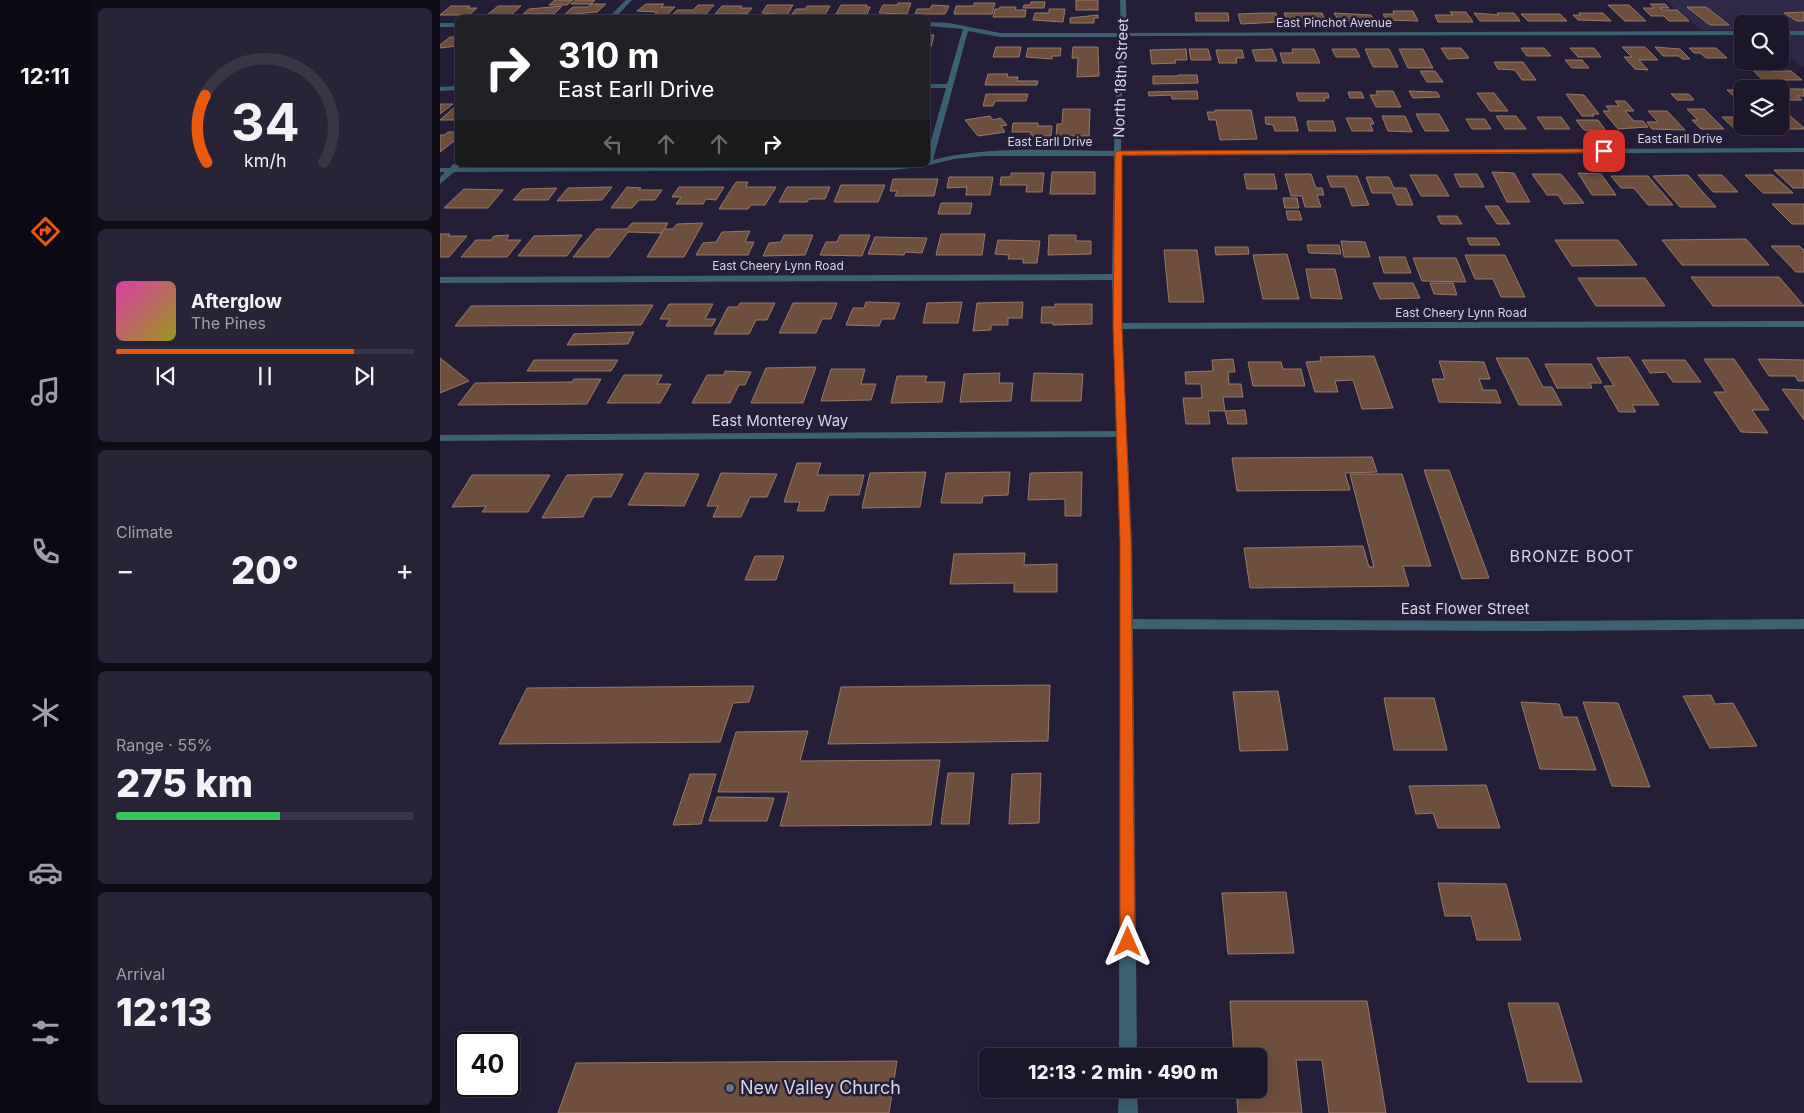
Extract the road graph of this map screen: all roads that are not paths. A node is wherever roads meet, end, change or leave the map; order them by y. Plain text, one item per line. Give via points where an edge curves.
1 (629, 0) edge
2 (1123, 0) edge
3 (614, 15) edge
4 (930, 24) edge
5 (440, 25) edge
6 (455, 25) edge
7 (966, 28) junction
8 (1734, 33) edge
9 (1789, 33) edge
10 (1804, 33) edge
11 (1124, 34) junction
12 (930, 86) edge
13 (949, 86) junction
14 (440, 88) edge
15 (455, 88) edge
16 (1804, 150) edge
17 (1118, 153) junction
18 (930, 157) edge
19 (930, 163) edge
20 (455, 167) edge
21 (903, 167) edge
22 (440, 170) edge
23 (440, 182) edge
24 (1117, 277) junction
25 (440, 280) edge
26 (1804, 324) edge
27 (1117, 326) junction
28 (1121, 434) junction
29 (440, 438) edge
30 (1126, 624) junction
31 (1804, 624) edge
32 (1128, 1048) edge
33 (1128, 1098) edge
34 (1128, 1113) edge

1 - 3 street
2 - 11 street, North 18th Street
4 - 7 street, East Pinchot Avenue
5 - 6 street
7 - 11 street, East Pinchot Avenue via 1000,35
7 - 13 street
8 - 11 street, East Pinchot Avenue
9 - 10 street
11 - 17 street, North 18th Street
12 - 13 street
13 - 18 street
14 - 15 street
16 - 17 street, East Earll Drive
17 - 19 street, East Earll Drive via 984,154
17 - 24 street, North 18th Street
20 - 21 street
20 - 22 street
20 - 23 street
24 - 25 street, East Cheery Lynn Road
24 - 27 street, North 18th Street
26 - 27 street, East Cheery Lynn Road
27 - 28 street, North 18th Street
28 - 29 street, East Monterey Way
28 - 30 street, North 18th Street
30 - 31 street, East Flower Street
30 - 32 street, North 18th Street
33 - 34 street

